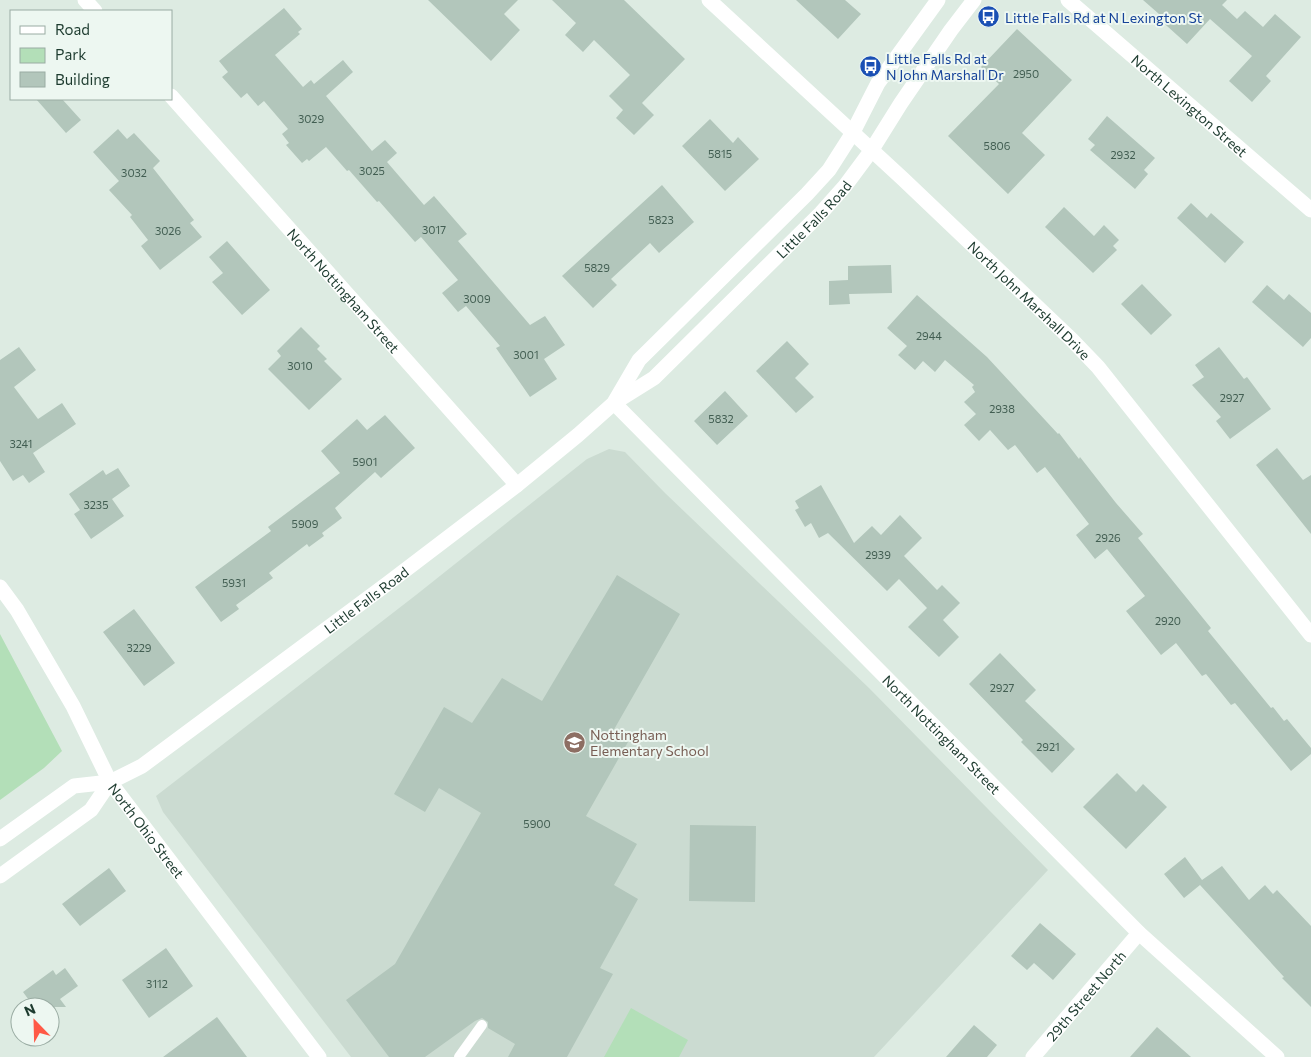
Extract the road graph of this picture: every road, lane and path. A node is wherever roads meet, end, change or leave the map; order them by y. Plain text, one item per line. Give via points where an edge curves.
1 (85, 0) edge
2 (708, 0) edge
3 (938, 0) edge
4 (974, 0) edge
5 (1068, 0) edge
6 (94, 10) edge
7 (172, 97) edge
8 (852, 134) junction
9 (871, 151) junction
10 (1311, 210) edge
11 (614, 403) junction
12 (517, 485) junction
13 (0, 588) edge
14 (1311, 635) edge
15 (110, 782) junction
16 (0, 839) edge
17 (0, 876) edge
18 (1139, 932) junction
19 (482, 1025) dead end
20 (320, 1057) edge
21 (459, 1057) edge
22 (1033, 1057) edge
23 (1277, 1057) edge

1 - 6 street
2 - 8 street, North John Marshall Drive
3 - 8 street, Little Falls Road via 878,83
4 - 9 street, Little Falls Road via 934,54
5 - 10 street, North Lexington Street
7 - 12 street, North Nottingham Street
8 - 9 street, North John Marshall Drive
8 - 11 street, Little Falls Road via 813,188 638,360
9 - 11 street, Little Falls Road via 821,213 654,378
9 - 14 street, North John Marshall Drive via 1098,367
11 - 12 street, Little Falls Road
11 - 18 street, North Nottingham Street
12 - 15 street, Little Falls Road via 142,766
13 - 15 street, North Ohio Street via 17,610 73,706
15 - 16 street, Little Falls Road via 74,786
15 - 17 street, Little Falls Road via 91,810
15 - 20 street, North Ohio Street
18 - 22 street, 29th Street North
18 - 23 street, North Nottingham Street
19 - 21 lane

